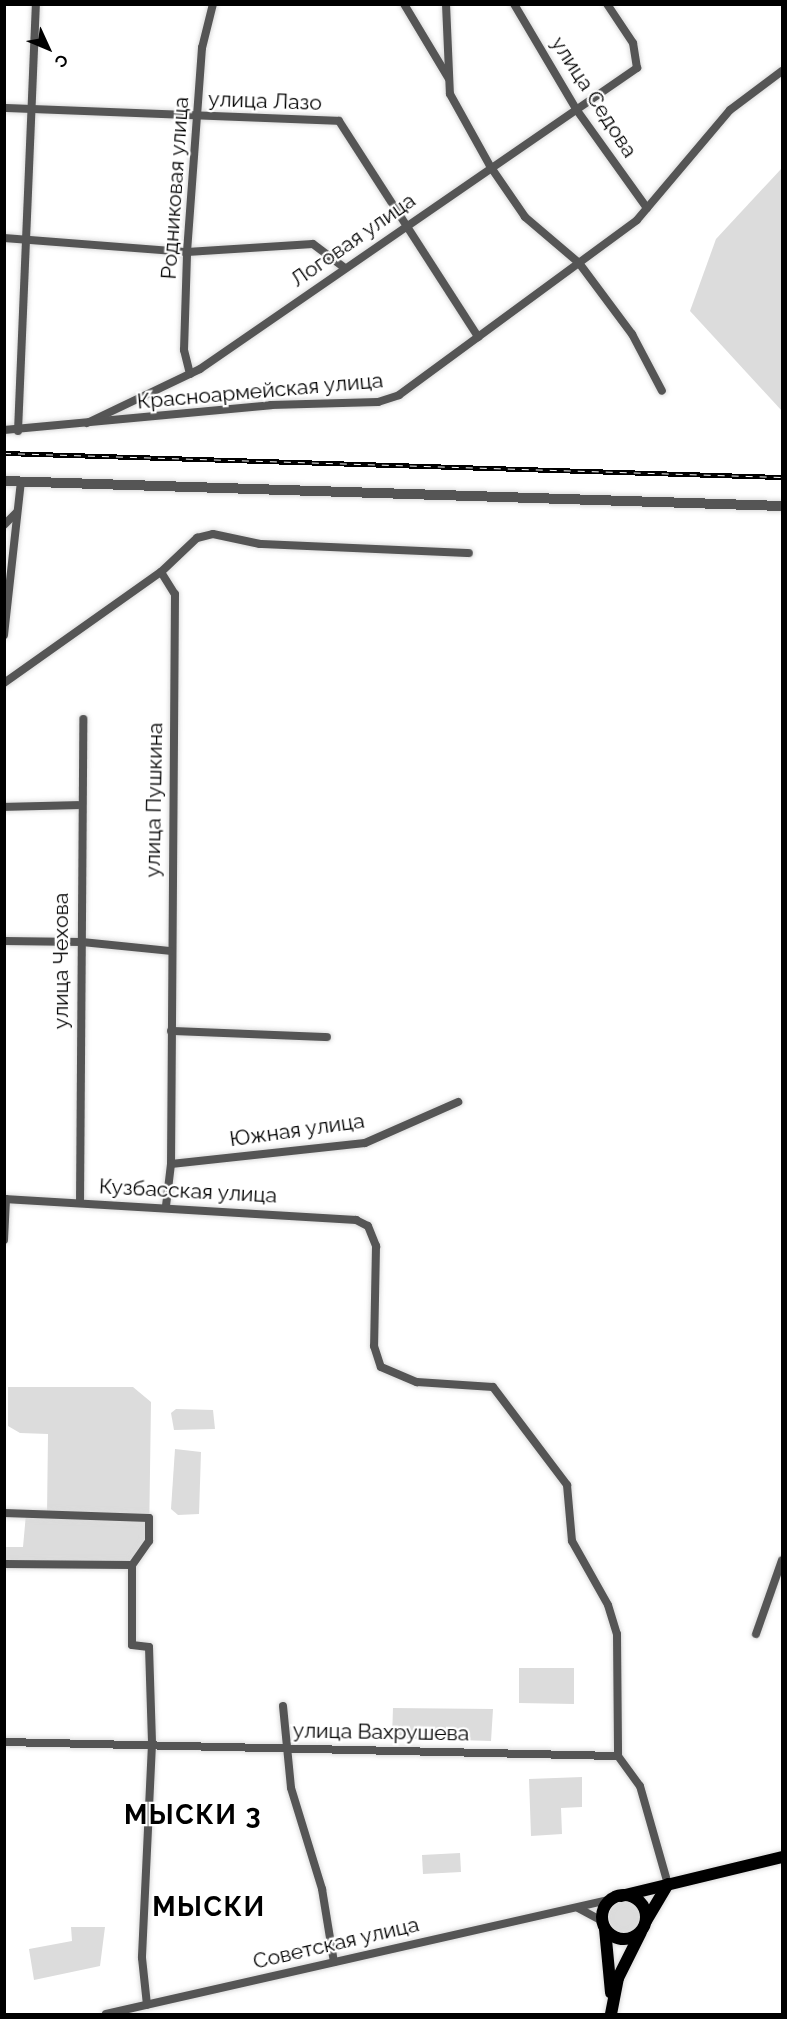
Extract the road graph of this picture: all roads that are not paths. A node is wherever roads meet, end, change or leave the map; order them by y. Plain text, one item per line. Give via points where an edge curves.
1 (36, 4) edge
2 (213, 4) edge
3 (404, 4) edge
4 (446, 4) edge
5 (514, 4) edge
6 (607, 4) edge
7 (783, 71) edge
8 (449, 79) junction
9 (4, 108) edge
10 (32, 109) junction
11 (576, 109) junction
12 (198, 117) junction
13 (490, 166) junction
14 (647, 208) junction
15 (407, 224) junction
16 (4, 238) edge
17 (28, 240) junction
18 (187, 252) junction
19 (579, 263) junction
20 (344, 267) junction
21 (478, 337) junction
22 (190, 374) junction
23 (662, 391) dead end
24 (81, 426) junction
25 (4, 430) edge
26 (18, 430) junction
27 (4, 481) edge
28 (21, 482) junction
29 (783, 506) edge
30 (17, 512) junction
31 (4, 525) edge
32 (469, 553) dead end
33 (161, 572) junction
34 (4, 635) edge
35 (4, 683) edge
36 (82, 719) dead end
37 (78, 805) junction
38 (4, 807) edge
39 (4, 941) edge
40 (78, 942) junction
41 (170, 951) junction
42 (171, 1031) junction
43 (327, 1037) dead end
44 (458, 1102) dead end
45 (171, 1164) junction
46 (5, 1199) edge
47 (80, 1203) junction
48 (166, 1206) junction
49 (4, 1240) edge
50 (4, 1513) edge
51 (783, 1560) edge
52 (4, 1564) edge
53 (132, 1565) junction
54 (756, 1634) dead end
55 (283, 1706) dead end
56 (4, 1742) edge
57 (152, 1744) junction
58 (289, 1748) junction
59 (618, 1756) junction
60 (783, 1857) edge
61 (668, 1884) junction
62 (617, 1897) junction
63 (573, 1907) junction
64 (604, 1925) junction
65 (644, 1926) junction
66 (334, 1962) junction
67 (147, 2005) junction
68 (612, 2011) edge
69 (106, 2014) edge

1 - 10 street
2 - 12 street, Родниковая улица via 202,48
3 - 8 street
4 - 8 street
5 - 11 street, улица Седова
6 - 11 street, Логовая улица via 633,43 637,68
7 - 14 street, Красноармейская улица via 730,110
8 - 13 street via 450,94
9 - 10 street, улица Лазо
10 - 12 street, улица Лазо
10 - 17 street
11 - 13 street, Логовая улица
11 - 14 street, улица Седова
12 - 15 street, улица Лазо via 339,122
12 - 18 street, Родниковая улица
13 - 15 street, Логовая улица
13 - 19 street via 525,217
14 - 19 street, Красноармейская улица
15 - 20 street, Логовая улица
15 - 21 street, улица Лазо
16 - 17 street
17 - 18 street
17 - 26 street
18 - 20 street via 313,244
18 - 22 street, Родниковая улица via 184,350
19 - 21 street, Красноармейская улица
19 - 23 street via 632,334
20 - 22 street, Логовая улица
21 - 24 street, Красноармейская улица via 399,395 378,402 271,405
22 - 24 street, Логовая улица
24 - 26 street, Красноармейская улица
25 - 26 street, Красноармейская улица
27 - 28 street
28 - 29 street
28 - 30 street
30 - 31 street
30 - 34 street
32 - 33 street via 260,544 213,534 197,537
33 - 35 street
33 - 41 street, улица Пушкина via 175,594
36 - 37 street, улица Чехова
37 - 38 street
37 - 40 street, улица Чехова
39 - 40 street
40 - 41 street
40 - 47 street, улица Чехова
41 - 42 street, улица Пушкина
42 - 43 street
42 - 45 street, улица Пушкина
44 - 45 street, Южная улица via 365,1143
45 - 48 street, улица Пушкина
46 - 47 street, Кузбасская улица
46 - 49 street
47 - 48 street, Кузбасская улица
48 - 59 street, Кузбасская улица via 356,1220 368,1226 376,1246 374,1346 381,1367 417,1382 493,1387 567,1485 572,1541 617,1634
50 - 53 street via 149,1518 149,1541
51 - 54 street
52 - 53 street
53 - 57 street via 132,1645 149,1647
55 - 58 street
56 - 57 street, улица Вахрушева
57 - 58 street, улица Вахрушева
57 - 67 street via 142,1958
58 - 59 street, улица Вахрушева
58 - 66 street via 291,1788 322,1889
59 - 61 street via 640,1786
60 - 61 main road
61 - 62 main road
61 - 65 main road
62 - 63 street, Советская улица
62 - 64 main road
62 - 65 main road via 643,1906
63 - 64 street via 590,1910
63 - 66 street, Советская улица
64 - 65 main road via 619,1939
64 - 68 main road
65 - 68 main road via 618,1978
66 - 67 street, Советская улица
67 - 69 street, Советская улица

